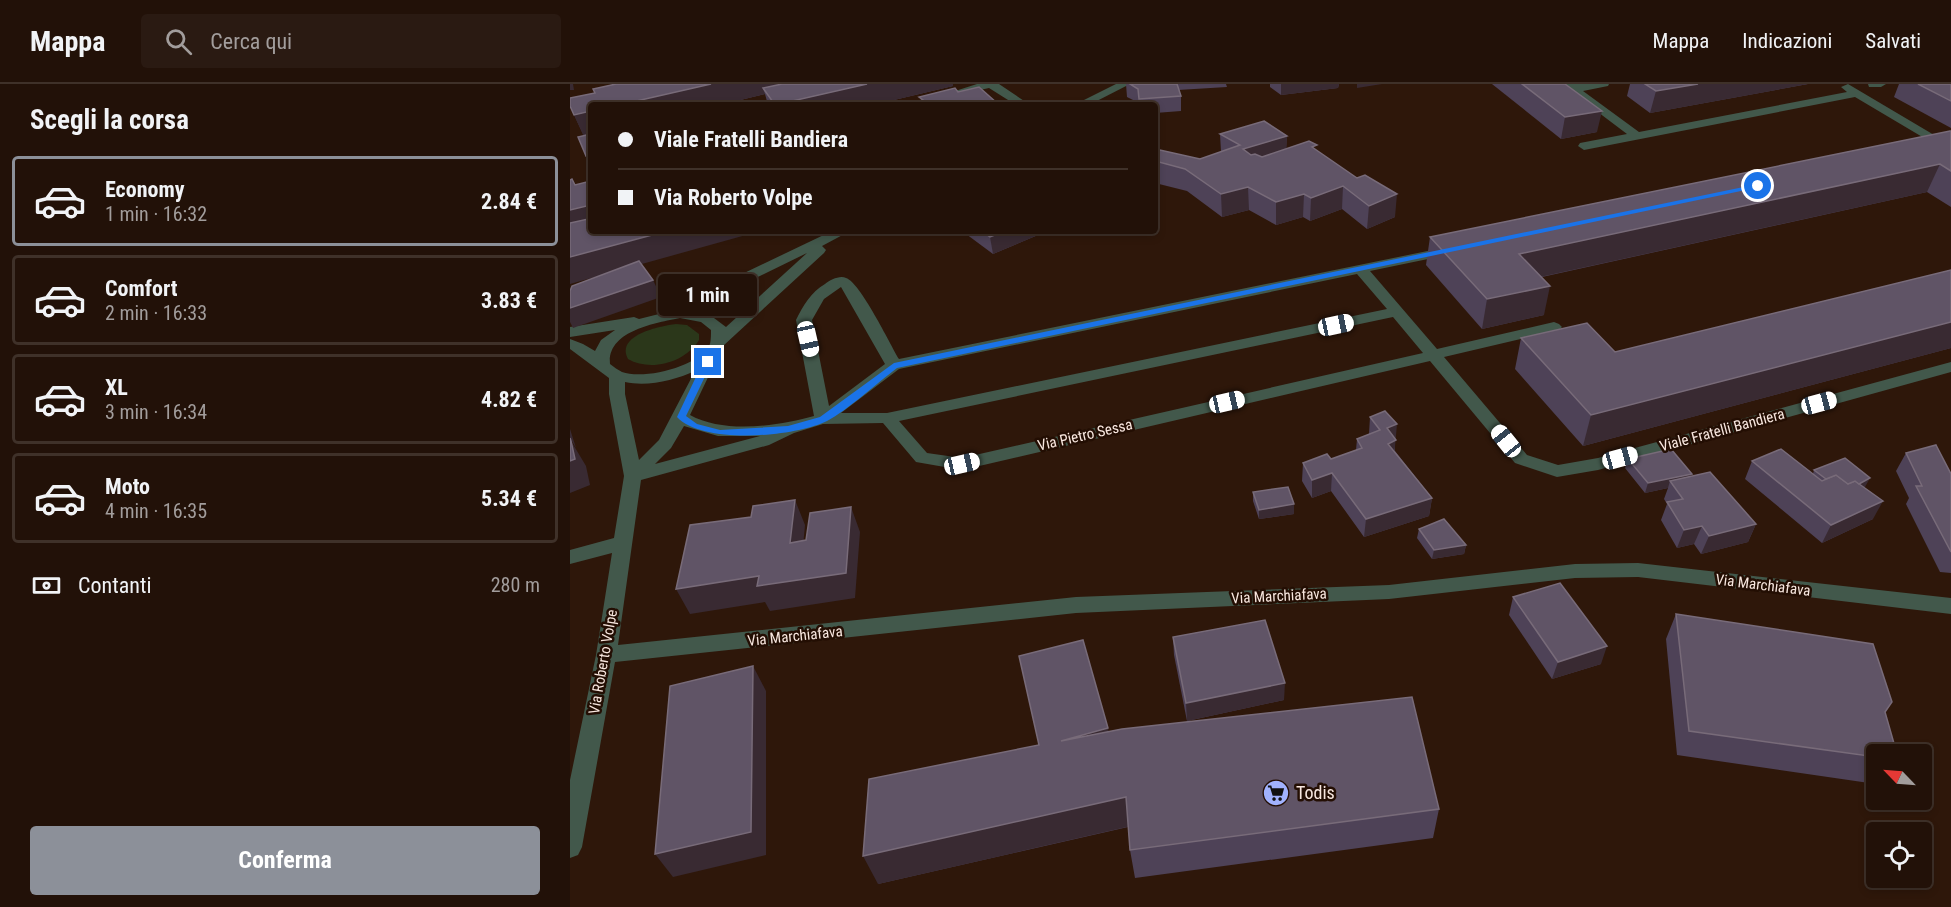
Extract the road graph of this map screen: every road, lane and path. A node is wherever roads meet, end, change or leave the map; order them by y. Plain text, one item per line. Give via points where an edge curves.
1 (991, 84) edge
2 (1604, 84) edge
3 (1841, 84) edge
4 (1119, 85) edge
5 (1571, 86) edge
6 (1858, 93) junction
7 (949, 95) edge
8 (1019, 102) edge
9 (1086, 102) edge
10 (1637, 136) junction
11 (1584, 146) dead end
12 (1948, 148) edge
13 (1921, 152) edge
14 (837, 234) edge
15 (838, 234) edge
16 (1466, 247) edge
17 (1361, 269) junction
18 (1396, 312) junction
19 (666, 316) junction
20 (647, 320) junction
21 (1554, 327) dead end
22 (570, 332) edge
23 (570, 344) edge
24 (716, 346) junction
25 (1432, 355) junction
26 (602, 364) junction
27 (894, 366) junction
28 (1951, 367) edge
29 (616, 376) junction
30 (681, 417) junction
31 (887, 418) junction
32 (824, 419) junction
33 (788, 429) junction
34 (633, 476) junction
35 (622, 543) junction
36 (570, 557) edge
37 (1951, 606) edge
38 (606, 656) junction
39 (570, 847) edge

1 - 7 street
1 - 8 street
2 - 5 street
3 - 6 street
4 - 9 street
5 - 10 street
6 - 10 street
6 - 12 street
10 - 11 street
12 - 13 street
14 - 19 street
15 - 24 street
16 - 17 street
17 - 18 street, Viale Fratelli Bandiera
17 - 27 street
18 - 25 street, Viale Fratelli Bandiera
18 - 31 street
19 - 20 street
19 - 24 street via 694,315 713,322 720,335
20 - 22 street
20 - 26 street via 607,344 601,353
21 - 25 street, Via Pietro Sessa
23 - 26 street
24 - 29 street via 687,369 668,376
24 - 30 street
25 - 28 street, Viale Fratelli Bandiera via 1521,459 1557,471 1598,464
25 - 31 street, Via Pietro Sessa via 962,464 922,458
26 - 29 street
27 - 32 street
27 - 32 street via 851,288 843,280 832,284 809,306 804,320
29 - 34 street, Via Roberto Volpe
30 - 33 street via 694,426 720,433
30 - 34 street via 665,444
31 - 32 street
32 - 33 street
33 - 34 street via 763,441
34 - 35 street, Via Roberto Volpe
35 - 36 street
35 - 38 street, Via Roberto Volpe
37 - 38 street, Via Marchiafava via 1638,570 1575,571 1389,592 1076,605
38 - 39 street, Via Roberto Volpe

